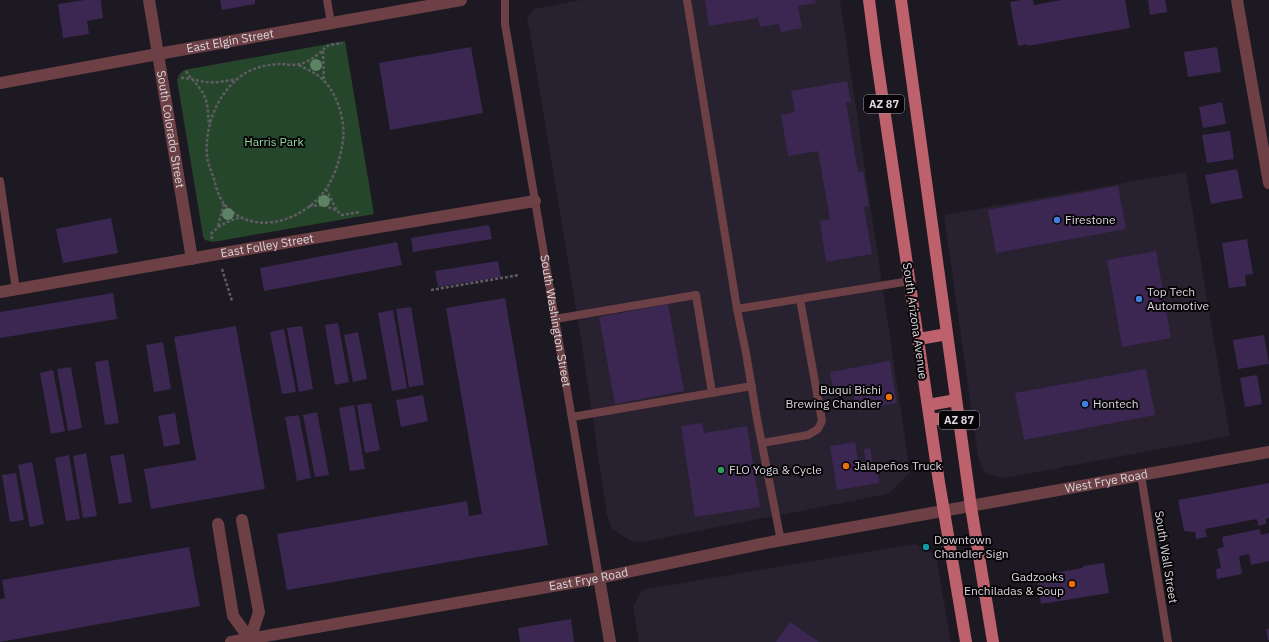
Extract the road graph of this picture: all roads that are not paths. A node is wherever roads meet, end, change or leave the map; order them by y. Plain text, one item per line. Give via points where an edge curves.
1 (149, 0) edge
2 (327, 0) edge
3 (461, 0) edge
4 (505, 0) edge
5 (687, 0) edge
6 (869, 0) edge
7 (901, 0) edge
8 (1237, 0) edge
9 (331, 23) junction
10 (158, 54) junction
11 (0, 83) edge
12 (0, 181) edge
13 (1269, 183) edge
14 (535, 201) junction
15 (192, 259) junction
16 (910, 280) junction
17 (16, 290) junction
18 (0, 292) edge
19 (800, 299) junction
20 (737, 309) junction
21 (555, 319) junction
22 (947, 334) junction
23 (919, 339) junction
24 (752, 386) junction
25 (712, 393) junction
26 (956, 400) junction
27 (928, 405) junction
28 (959, 416) junction
29 (572, 418) junction
30 (930, 420) junction
31 (762, 443) junction
32 (1269, 452) edge
33 (1141, 475) junction
34 (971, 507) junction
35 (944, 511) junction
36 (242, 520) dead end
37 (218, 524) dead end
38 (781, 541) junction
39 (599, 578) junction
40 (250, 639) junction
41 (231, 642) edge
42 (610, 642) edge
43 (966, 642) edge
44 (993, 642) edge
45 (1168, 642) edge

1 - 10 street, South Colorado Street
2 - 9 lane
3 - 9 street, East Elgin Street
4 - 14 lane, South Washington Street via 505,24
5 - 20 lane
6 - 16 main road, South Arizona Avenue / AZ 87
7 - 22 main road, AZ 87
8 - 13 street
9 - 10 street, East Elgin Street
10 - 11 street, East Elgin Street
10 - 15 street, South Colorado Street
12 - 17 lane
14 - 15 street, East Folley Street
14 - 21 lane, South Washington Street
15 - 17 street, East Folley Street
16 - 19 lane
16 - 23 main road, South Arizona Avenue / AZ 87
17 - 18 street, East Folley Street
19 - 20 lane
19 - 31 lane via 822,421 818,429 808,435
20 - 24 lane
21 - 25 lane via 696,295
21 - 29 lane, South Washington Street
22 - 23 main road
22 - 26 main road, AZ 87
23 - 27 main road, South Arizona Avenue / AZ 87
24 - 25 lane
24 - 31 lane
25 - 29 lane
26 - 27 main road
26 - 28 main road, AZ 87
27 - 30 main road, South Arizona Avenue / AZ 87
28 - 30 main road
28 - 34 main road, AZ 87
29 - 39 lane, South Washington Street
30 - 35 main road, South Arizona Avenue / AZ 87
31 - 38 lane
32 - 33 street, West Frye Road
33 - 34 street, West Frye Road
33 - 45 lane, South Wall Street
34 - 35 street, West Frye Road
34 - 44 main road, AZ 87
35 - 38 street, East Frye Road
35 - 43 main road, South Arizona Avenue / AZ 87
36 - 40 street via 259,612
37 - 40 street via 233,616
38 - 39 street, East Frye Road
39 - 40 street, East Frye Road
39 - 42 street, South Washington Street
40 - 41 street, East Frye Road

